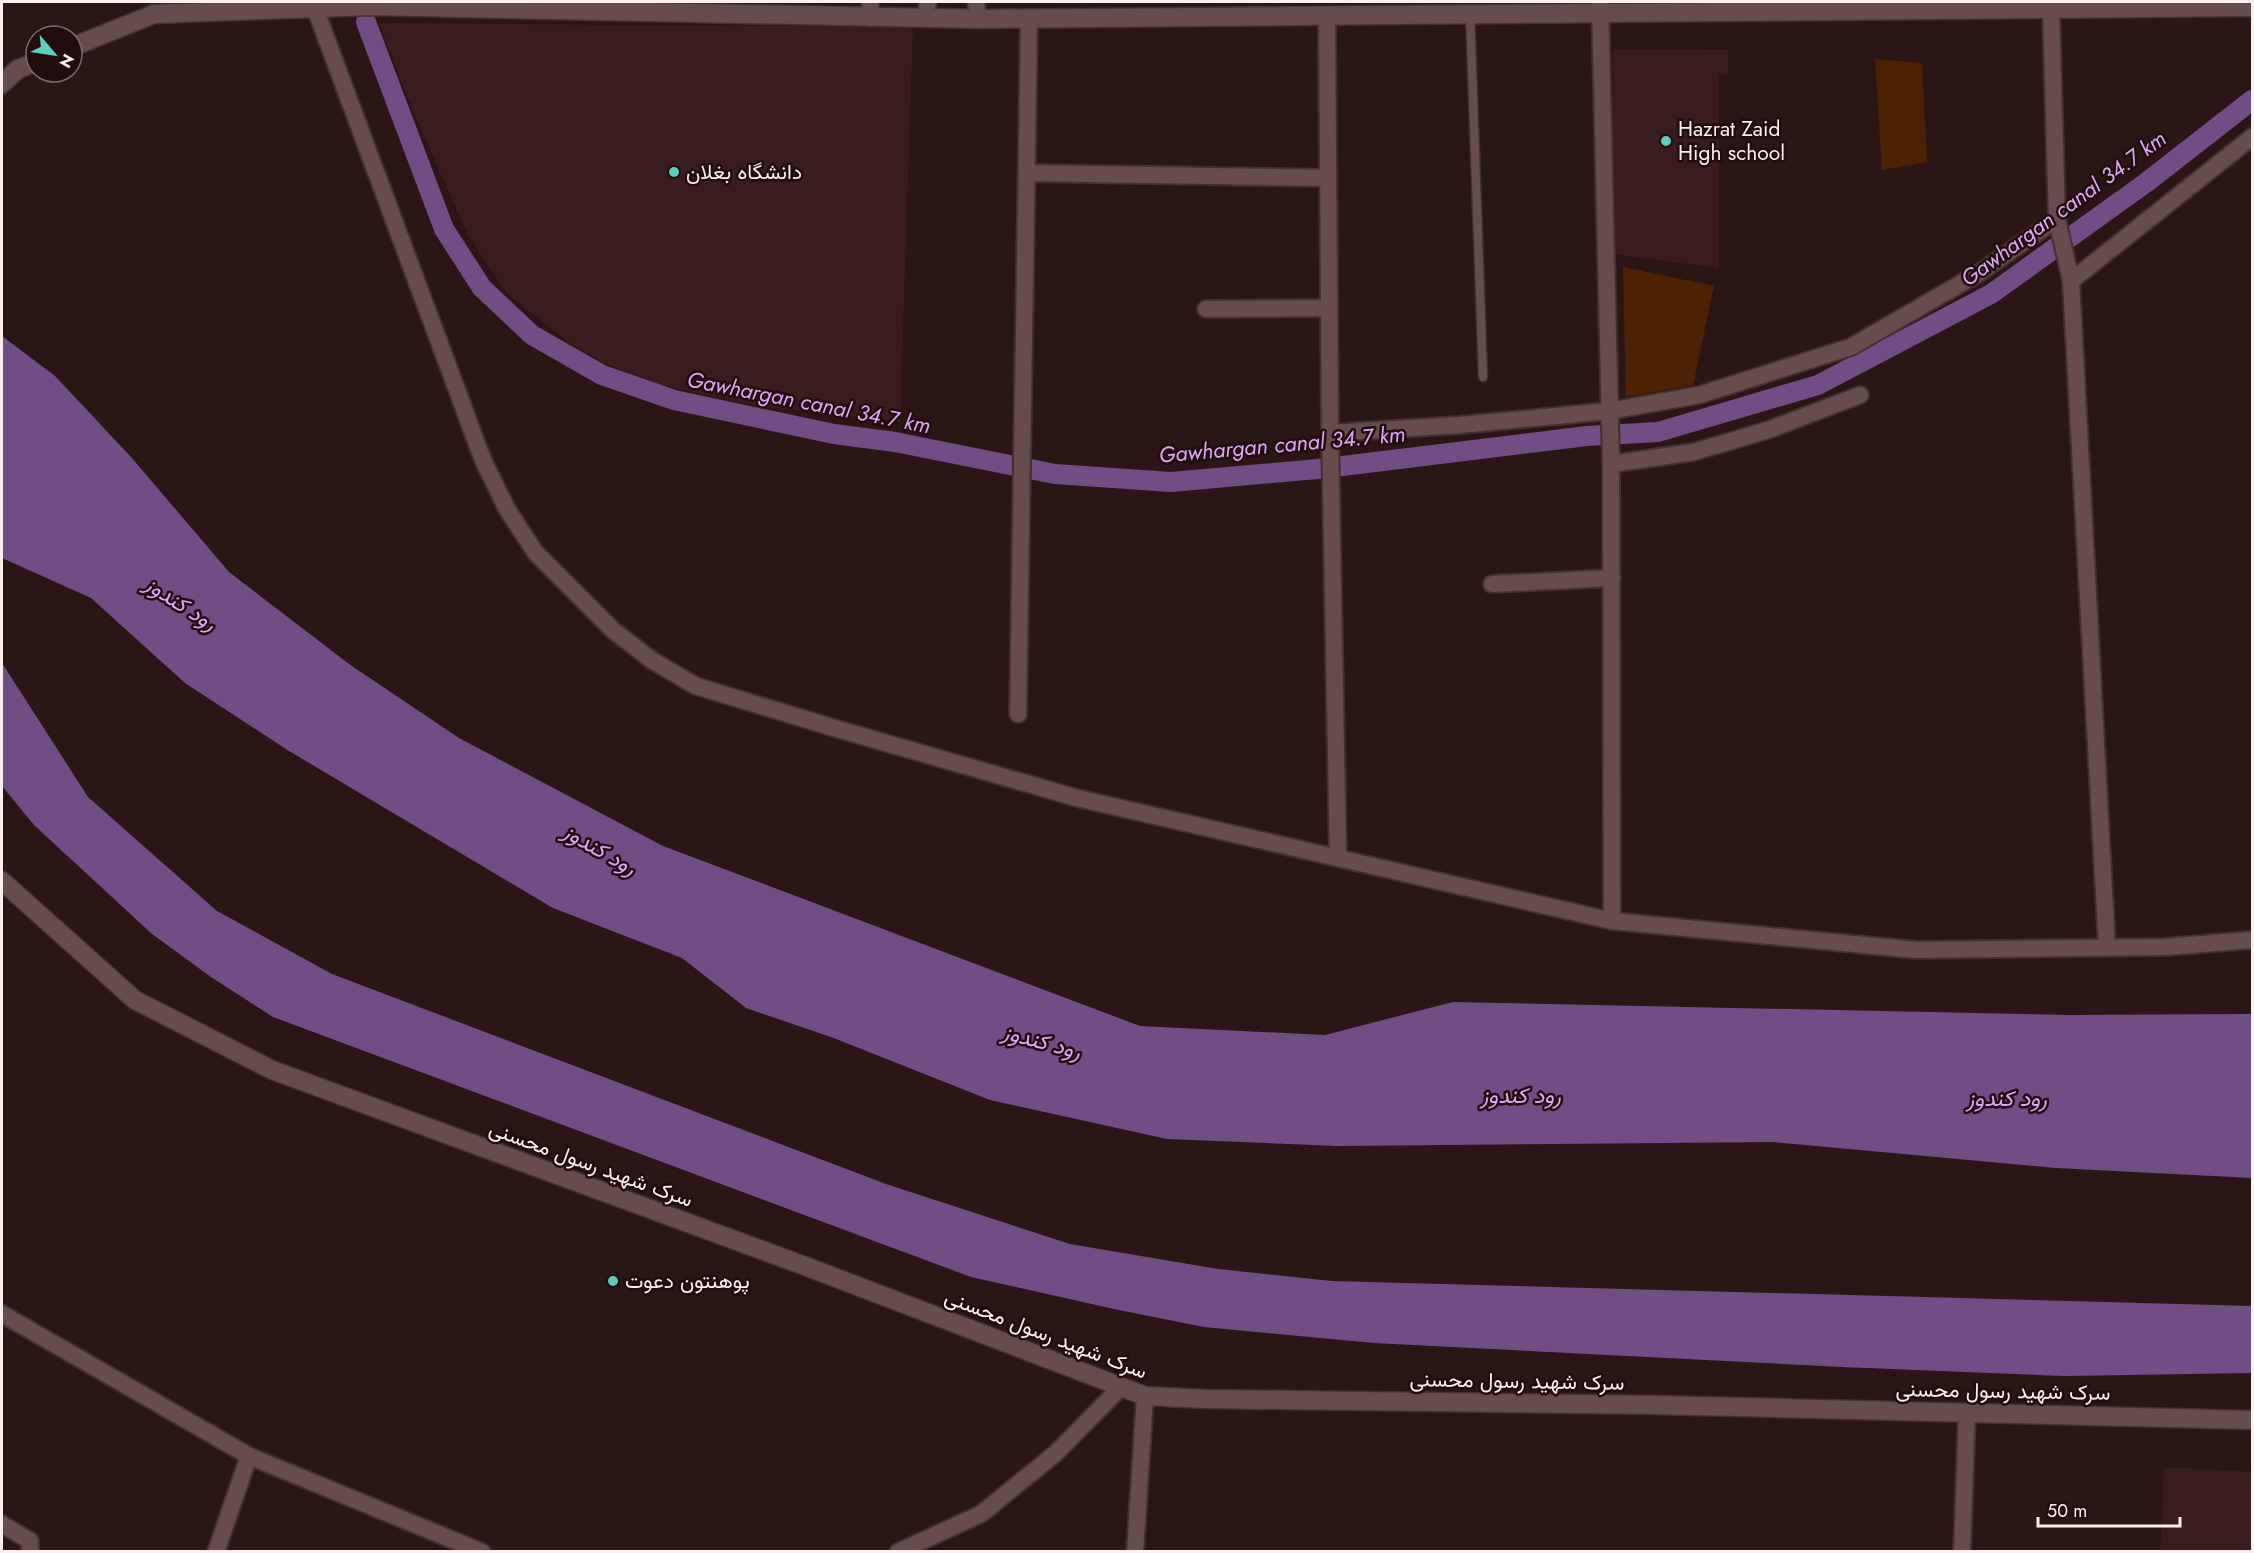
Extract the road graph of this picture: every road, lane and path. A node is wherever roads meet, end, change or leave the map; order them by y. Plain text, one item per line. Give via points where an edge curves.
1 (428, 4) edge
2 (1600, 7) edge
3 (2253, 7) edge
4 (315, 8) junction
5 (2051, 9) junction
6 (871, 10) edge
7 (927, 10) edge
8 (977, 10) edge
9 (1470, 13) junction
10 (1327, 16) junction
11 (1029, 18) junction
12 (84, 42) edge
13 (24, 67) edge
14 (2, 84) edge
15 (2253, 137) edge
16 (1027, 173) junction
17 (1328, 178) junction
18 (2057, 219) junction
19 (2071, 281) junction
20 (1329, 308) junction
21 (1206, 309) dead end
22 (1483, 377) dead end
23 (1860, 395) dead end
24 (1609, 411) junction
25 (1330, 433) junction
26 (1611, 464) junction
27 (1612, 578) junction
28 (1492, 584) dead end
29 (1018, 714) dead end
30 (1338, 857) junction
31 (2, 881) edge
32 (1611, 921) junction
33 (2253, 940) edge
34 (2107, 948) junction
35 (2, 1314) edge
36 (1121, 1387) junction
37 (1145, 1396) junction
38 (1967, 1413) junction
39 (2253, 1420) edge
40 (249, 1456) junction
41 (2, 1524) edge
42 (30, 1551) edge
43 (216, 1551) edge
44 (482, 1551) edge
45 (898, 1551) edge
46 (1135, 1551) edge
47 (1962, 1551) edge

1 - 4 street
1 - 6 street
2 - 5 street
2 - 9 street
2 - 24 street
3 - 5 street
4 - 12 street via 154,14
4 - 30 street via 483,460 507,509 536,552 614,631 696,686 1077,798
5 - 18 street
6 - 7 street
7 - 8 street
8 - 11 street
9 - 10 street
9 - 22 lane
10 - 11 street
10 - 17 street
11 - 16 street
13 - 14 street
15 - 19 street
16 - 17 street
16 - 29 street
17 - 20 street
18 - 19 street
18 - 24 street via 1979,273 1851,347 1699,395
19 - 34 street
20 - 21 street
20 - 25 street
23 - 26 street via 1768,430 1694,452
24 - 25 street
24 - 26 street
25 - 30 street
26 - 27 street
27 - 28 street
27 - 32 street
30 - 32 street
31 - 36 street, سرک شهید رسول محسنی via 135,1000 272,1070
32 - 34 street via 1917,950
33 - 34 street
35 - 40 street
36 - 37 street, سرک شهید رسول محسنی
36 - 45 street via 1056,1453 981,1514
37 - 38 street, سرک شهید رسول محسنی
37 - 46 street
38 - 39 street, سرک شهید رسول محسنی
38 - 47 street
40 - 43 street
40 - 44 street
41 - 42 street via 30,1541

